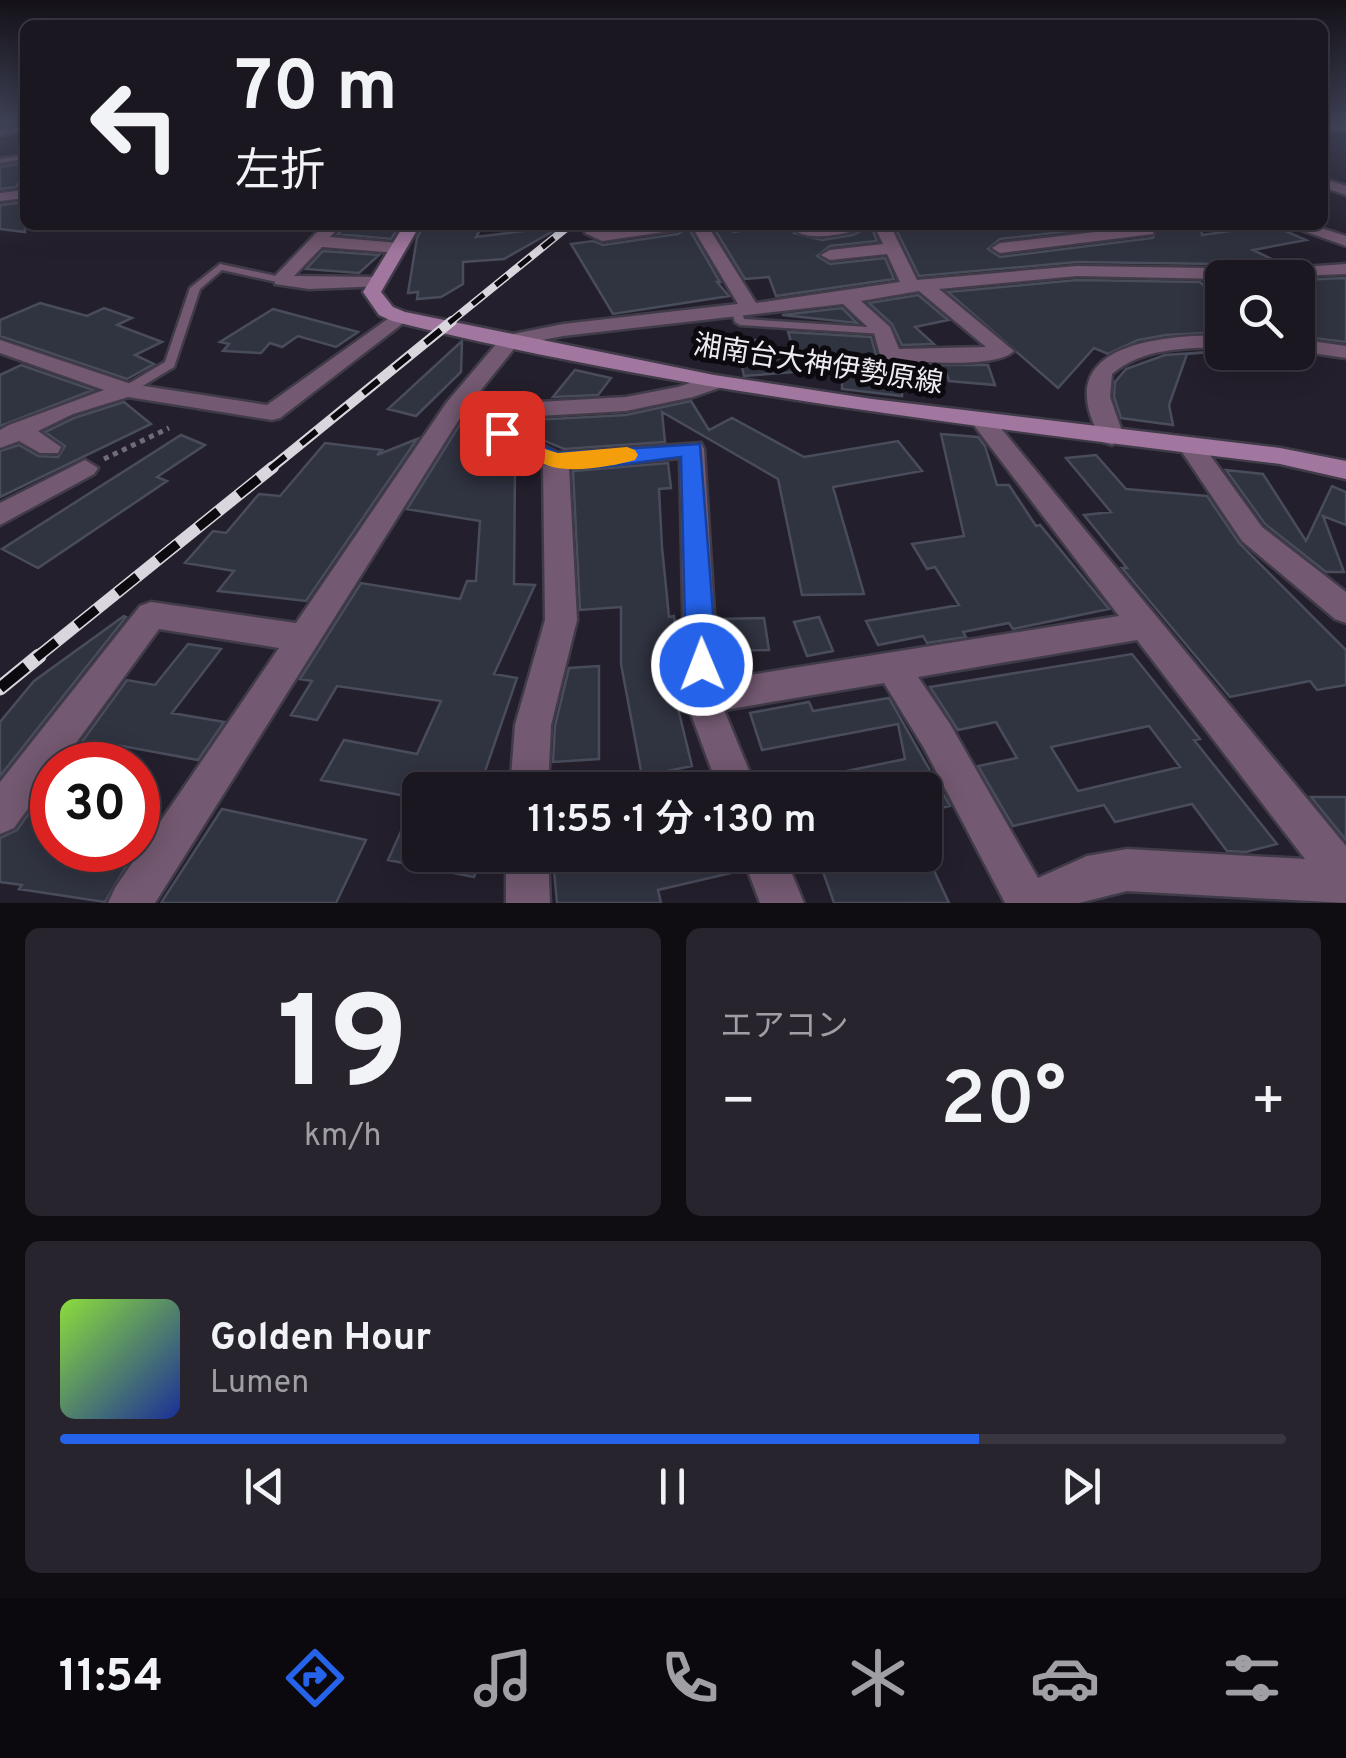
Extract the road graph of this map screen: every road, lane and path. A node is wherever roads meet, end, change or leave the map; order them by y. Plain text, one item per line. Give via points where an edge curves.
1 (327, 230) edge
2 (409, 230) edge
3 (595, 230) edge
4 (643, 230) edge
5 (701, 230) edge
6 (821, 230) edge
7 (885, 230) edge
8 (1062, 230) edge
9 (1312, 230) edge
10 (1147, 231) dead end
11 (806, 232) dead end
12 (1346, 240) edge
13 (316, 241) junction
14 (1078, 241) junction
15 (398, 248) junction
16 (896, 248) junction
17 (1000, 248) dead end
18 (830, 255) dead end
19 (1116, 270) junction
20 (1346, 270) edge
21 (1008, 278) junction
22 (280, 280) junction
23 (377, 282) junction
24 (917, 286) junction
25 (847, 298) junction
26 (1036, 298) dead end
27 (743, 308) junction
28 (399, 317) junction
29 (883, 330) junction
30 (510, 340) junction
31 (1205, 342) edge
32 (1315, 347) edge
33 (4, 350) edge
34 (1346, 352) edge
35 (714, 382) junction
36 (127, 390) junction
37 (488, 412) junction
38 (449, 417) junction
39 (982, 420) junction
40 (170, 428) dead end
41 (9, 435) edge
42 (1112, 437) junction
43 (1190, 446) junction
44 (49, 447) dead end
45 (556, 461) junction
46 (85, 468) joint
47 (1346, 470) edge
48 (0, 515) edge
49 (1346, 610) edge
50 (1146, 625) junction
51 (305, 638) junction
52 (892, 668) junction
53 (702, 698) junction
54 (530, 772) edge
55 (731, 772) edge
56 (0, 814) edge
57 (527, 872) edge
58 (770, 872) edge
59 (1346, 881) edge
60 (130, 903) edge
61 (528, 903) edge
62 (782, 903) edge
63 (1031, 903) edge

1 - 13 street
2 - 15 main road
3 - 4 street via 602,236
5 - 27 street
6 - 11 street
7 - 16 street
8 - 14 street
9 - 12 street
10 - 14 street
13 - 15 street
13 - 22 street
14 - 17 street
14 - 19 street
15 - 23 main road
16 - 18 street
16 - 24 street
19 - 20 street
19 - 21 street
21 - 24 street
21 - 26 street
22 - 23 street
22 - 36 lane via 220,267 194,288 170,364
23 - 28 main road via 376,302
24 - 25 street
24 - 29 street via 1004,352 895,364
25 - 27 street
25 - 29 street
27 - 29 lane via 740,322
27 - 30 street
28 - 30 main road, 湘南台大神伊勢原線
28 - 36 street via 272,413
30 - 35 main road, 湘南台大神伊勢原線
30 - 38 street
31 - 42 street via 1134,350 1101,375 1099,398
32 - 34 street
33 - 36 street
35 - 37 street via 580,409
35 - 39 main road, 湘南台大神伊勢原線
36 - 41 street
37 - 38 street
37 - 45 street via 512,441
38 - 51 street
39 - 42 main road, 湘南台大神伊勢原線
39 - 50 street
40 - 46 path
41 - 44 street
42 - 43 main road, 湘南台大神伊勢原線
43 - 47 main road, 湘南台大神伊勢原線
43 - 49 street via 1252,534
45 - 53 street via 692,449
45 - 54 street via 561,620 532,725
46 - 48 street
50 - 52 street
50 - 59 street
51 - 56 street via 151,615
51 - 60 street
52 - 53 street
52 - 63 street
53 - 55 street
57 - 61 street
58 - 62 street
59 - 63 street via 1127,870 1087,877

